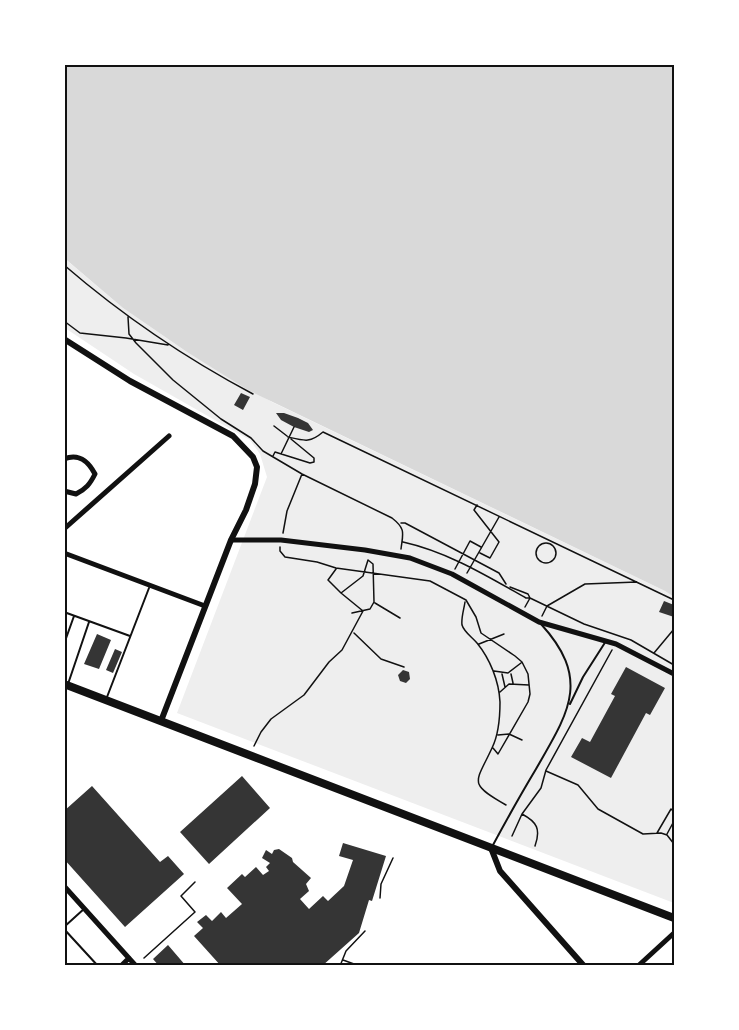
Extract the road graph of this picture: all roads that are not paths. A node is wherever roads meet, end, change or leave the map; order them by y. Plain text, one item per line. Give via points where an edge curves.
1 (64, 339) edge
2 (169, 436) dead end
3 (64, 459) edge
4 (64, 491) edge
5 (64, 530) edge
6 (231, 540) junction
7 (64, 553) edge
8 (150, 585) junction
9 (205, 606) junction
10 (64, 612) edge
11 (75, 616) junction
12 (89, 622) junction
13 (539, 622) junction
14 (130, 636) junction
15 (606, 641) junction
16 (64, 645) edge
17 (675, 674) edge
18 (66, 684) edge
19 (106, 700) junction
20 (569, 707) junction
21 (161, 720) junction
22 (491, 848) junction
23 (64, 886) edge
24 (85, 908) junction
25 (675, 918) edge
26 (64, 928) edge
27 (675, 933) edge
28 (129, 958) junction
29 (98, 966) edge
30 (121, 966) edge
31 (136, 966) edge
32 (585, 966) edge
33 (638, 966) edge

1 - 6 street via 130,381 232,436 253,457 255,484
2 - 5 street
3 - 4 street via 82,458 95,474 84,490 76,494
6 - 9 street
6 - 13 street via 281,540 400,556 463,579
7 - 8 street
8 - 9 street
8 - 14 lane
9 - 21 street
10 - 11 lane
11 - 12 lane
11 - 16 lane
12 - 14 lane
12 - 18 lane
13 - 15 street
13 - 20 lane via 565,659 571,684
14 - 19 lane
15 - 17 street
15 - 20 lane
18 - 19 main road
19 - 21 main road
20 - 22 lane
21 - 22 main road
22 - 25 main road
22 - 32 street via 500,871
23 - 24 street
24 - 26 lane
24 - 28 street
26 - 29 lane
27 - 33 street
28 - 30 street
28 - 31 street

